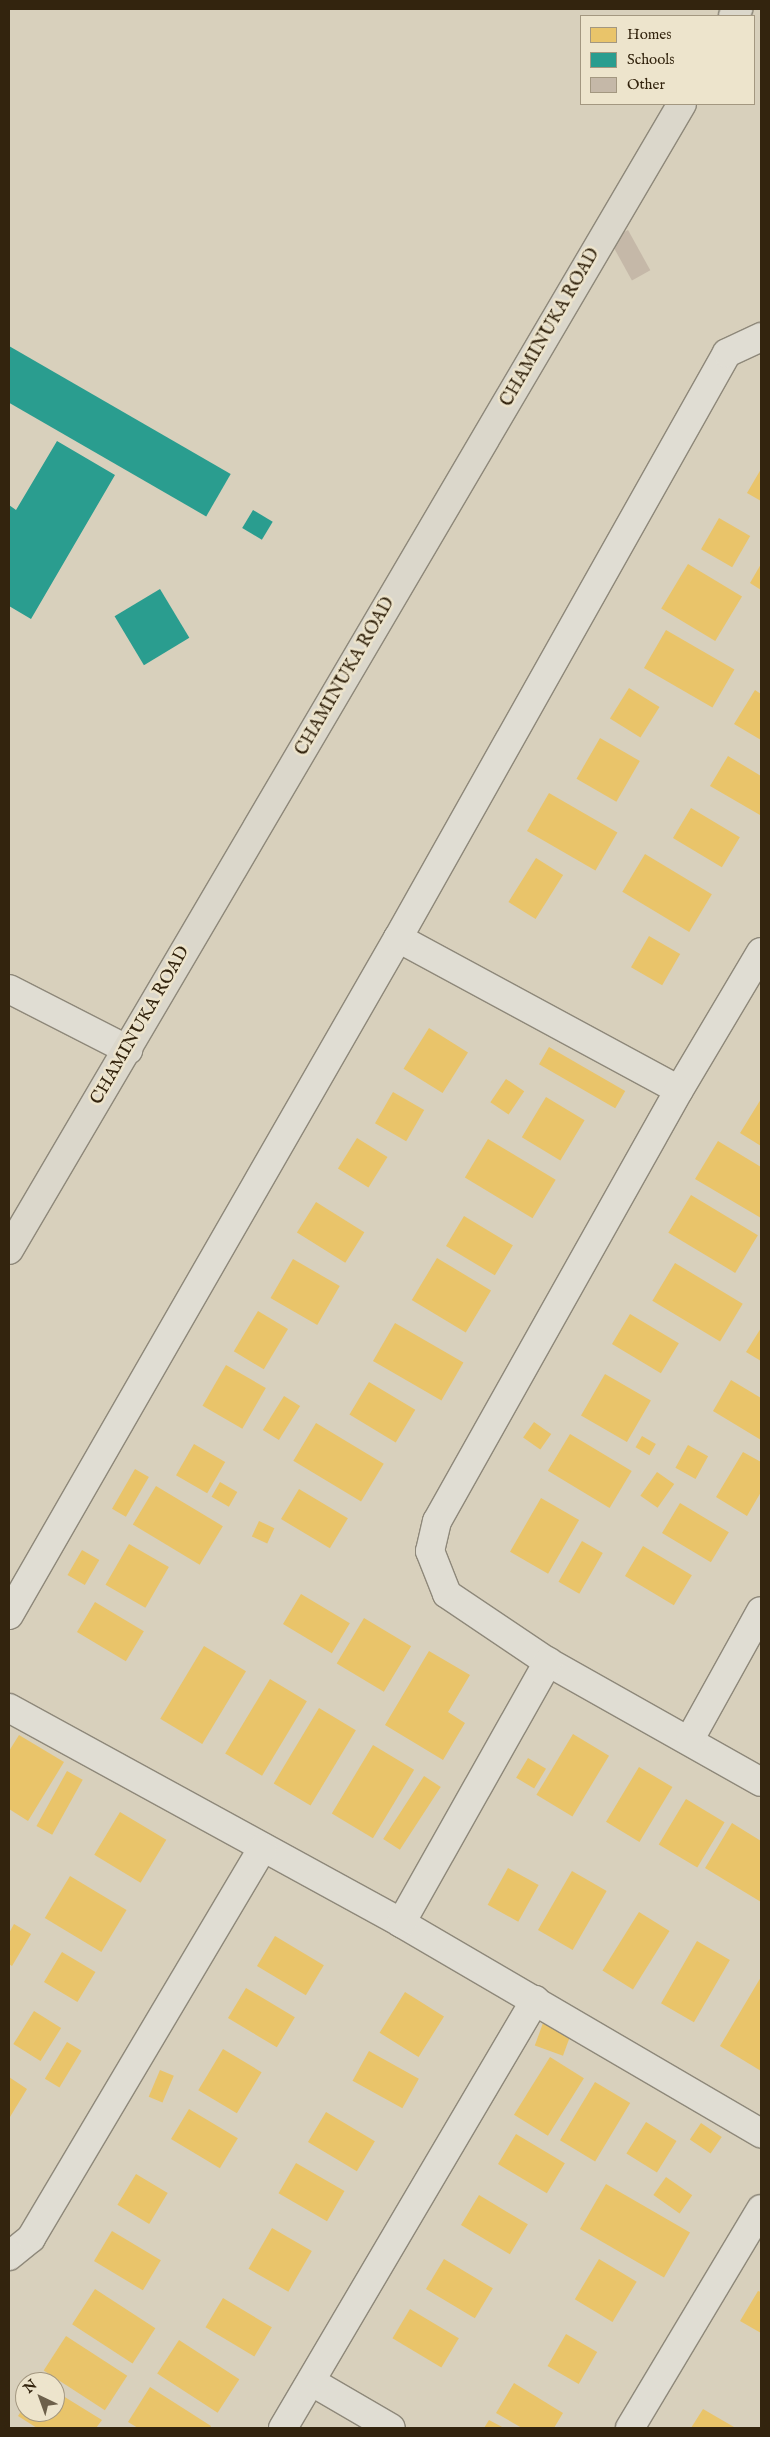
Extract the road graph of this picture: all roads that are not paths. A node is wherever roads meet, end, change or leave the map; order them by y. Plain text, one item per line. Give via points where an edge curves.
1 (681, 105) edge
2 (761, 337) edge
3 (398, 938) junction
4 (761, 952) edge
5 (9, 989) edge
6 (128, 1050) junction
7 (680, 1090) junction
8 (9, 1250) edge
9 (761, 1611) edge
10 (9, 1615) edge
11 (548, 1662) junction
12 (9, 1708) edge
13 (690, 1739) junction
14 (761, 1782) edge
15 (264, 1848) junction
16 (401, 1923) junction
17 (535, 2000) junction
18 (761, 2133) edge
19 (761, 2210) edge
20 (9, 2256) edge
21 (312, 2382) junction
22 (283, 2428) edge
23 (391, 2428) edge
24 (630, 2428) edge

1 - 6 main road, CHAMINUKA ROAD
2 - 3 street via 727,354
3 - 7 street
3 - 10 street
4 - 7 street
5 - 6 street
6 - 8 main road, CHAMINUKA ROAD
7 - 11 street via 437,1521 430,1551 447,1594
9 - 13 street
11 - 13 street
11 - 16 street
12 - 15 street
13 - 14 street
15 - 16 street
15 - 20 street via 31,2238
16 - 17 street
17 - 18 street
17 - 21 street
19 - 24 street
21 - 22 street
21 - 23 street

